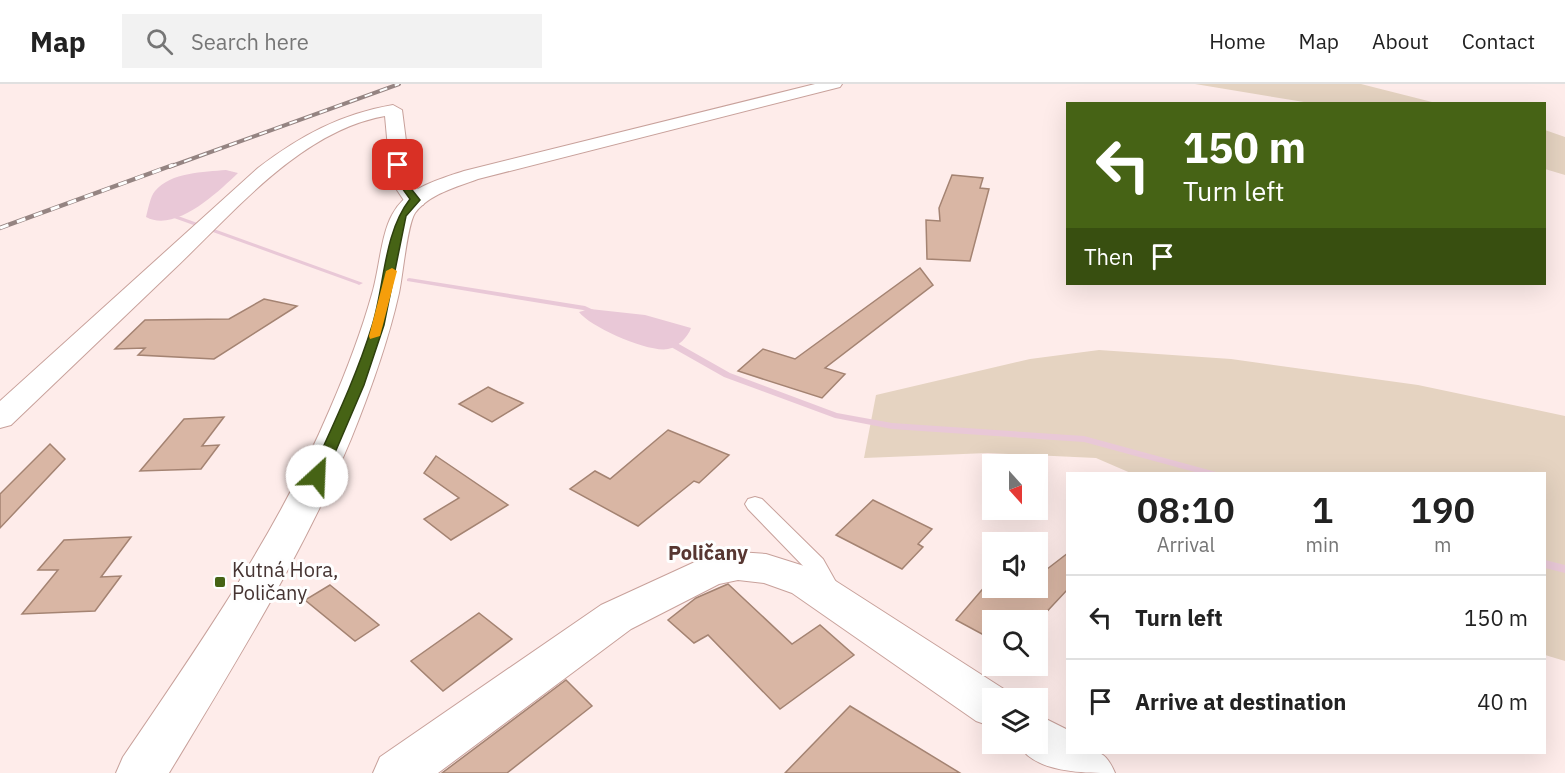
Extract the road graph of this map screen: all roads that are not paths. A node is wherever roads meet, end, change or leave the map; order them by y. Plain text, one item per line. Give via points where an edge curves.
1 (834, 84) edge
2 (415, 200) junction
3 (0, 418) edge
4 (755, 504) dead end
5 (836, 602) junction
6 (982, 700) edge
7 (1048, 743) edge
8 (141, 773) edge
9 (398, 773) edge
10 (1090, 773) edge

1 - 2 street via 471,175
2 - 3 street via 401,181 392,104 303,142 265,172
2 - 8 street via 402,216 379,325 354,395 309,494 254,595
4 - 5 lane via 815,564
5 - 6 street
5 - 9 street via 806,582 766,568 738,566 711,571 616,617
7 - 10 street

